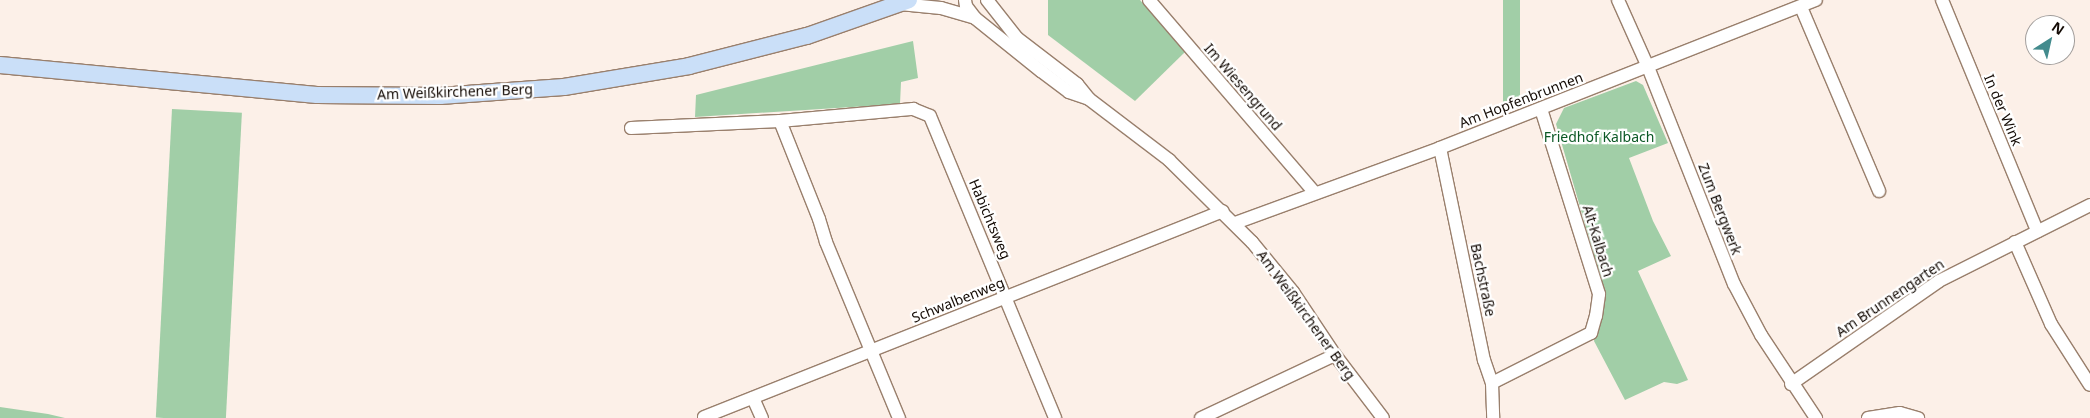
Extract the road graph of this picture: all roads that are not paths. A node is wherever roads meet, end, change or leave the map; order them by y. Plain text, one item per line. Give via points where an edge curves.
1 (965, 0) edge
2 (1149, 0) edge
3 (1618, 0) edge
4 (1816, 0) edge
5 (1942, 0) edge
6 (989, 1) edge
7 (905, 2) edge
8 (1794, 5) edge
9 (975, 18) junction
10 (0, 65) edge
11 (1648, 67) junction
12 (1089, 99) junction
13 (1541, 109) junction
14 (780, 121) junction
15 (631, 128) dead end
16 (1440, 148) junction
17 (1879, 191) dead end
18 (1315, 193) junction
19 (2090, 205) edge
20 (1222, 211) junction
21 (1234, 223) junction
22 (2038, 231) junction
23 (2015, 242) junction
24 (1006, 297) junction
25 (872, 351) junction
26 (1335, 355) junction
27 (1492, 383) junction
28 (1791, 384) junction
29 (2090, 386) edge
30 (754, 398) junction
31 (704, 418) edge
32 (762, 418) edge
33 (899, 418) edge
34 (1055, 418) edge
35 (1201, 418) edge
36 (1383, 418) edge
37 (1493, 418) edge
38 (1816, 418) edge
39 (1868, 418) edge
40 (1918, 418) edge

1 - 9 street, Am Weißkirchener Berg
2 - 18 street, Im Wiesengrund
3 - 11 street, Zum Bergwerk
4 - 8 street, Am Hopfenbrunnen
5 - 22 street, In der Wink
6 - 12 street, Am Weißkirchener Berg via 1017,38 1077,84
7 - 9 street, Am Weißkirchener Berg
7 - 10 main road, Am Weißkirchener Berg via 807,36 689,66 564,88 440,96 317,94
8 - 11 street, Am Hopfenbrunnen
8 - 17 street
9 - 12 street, Am Weißkirchener Berg via 1069,92
11 - 13 street, Am Hopfenbrunnen
11 - 28 street, Zum Bergwerk via 1734,284
12 - 20 street, Am Weißkirchener Berg via 1169,160
13 - 16 street, Am Hopfenbrunnen
13 - 27 street, Alt-Kalbach via 1599,294 1596,316 1591,333
14 - 15 street
14 - 24 street, Habichtsweg via 913,109 930,116
14 - 25 street
16 - 18 street, Am Hopfenbrunnen
16 - 27 street, Bachstraße via 1484,360
18 - 21 street, Am Hopfenbrunnen
19 - 22 street, Am Brunnengarten
20 - 21 street, Am Weißkirchener Berg
20 - 24 street, Schwalbenweg
21 - 26 street, Am Weißkirchener Berg via 1293,292
22 - 23 street, Am Brunnengarten
23 - 28 street, Am Brunnengarten via 1939,280
23 - 29 street via 2051,324
24 - 25 street, Schwalbenweg
24 - 34 street, Habichtsweg
25 - 30 street, Schwalbenweg
25 - 33 street
26 - 35 street
26 - 36 street, Am Weißkirchener Berg
27 - 37 street, Bachstraße
28 - 38 street, Zum Bergwerk
30 - 31 street, Schwalbenweg
30 - 32 street
39 - 40 street via 1900,413

